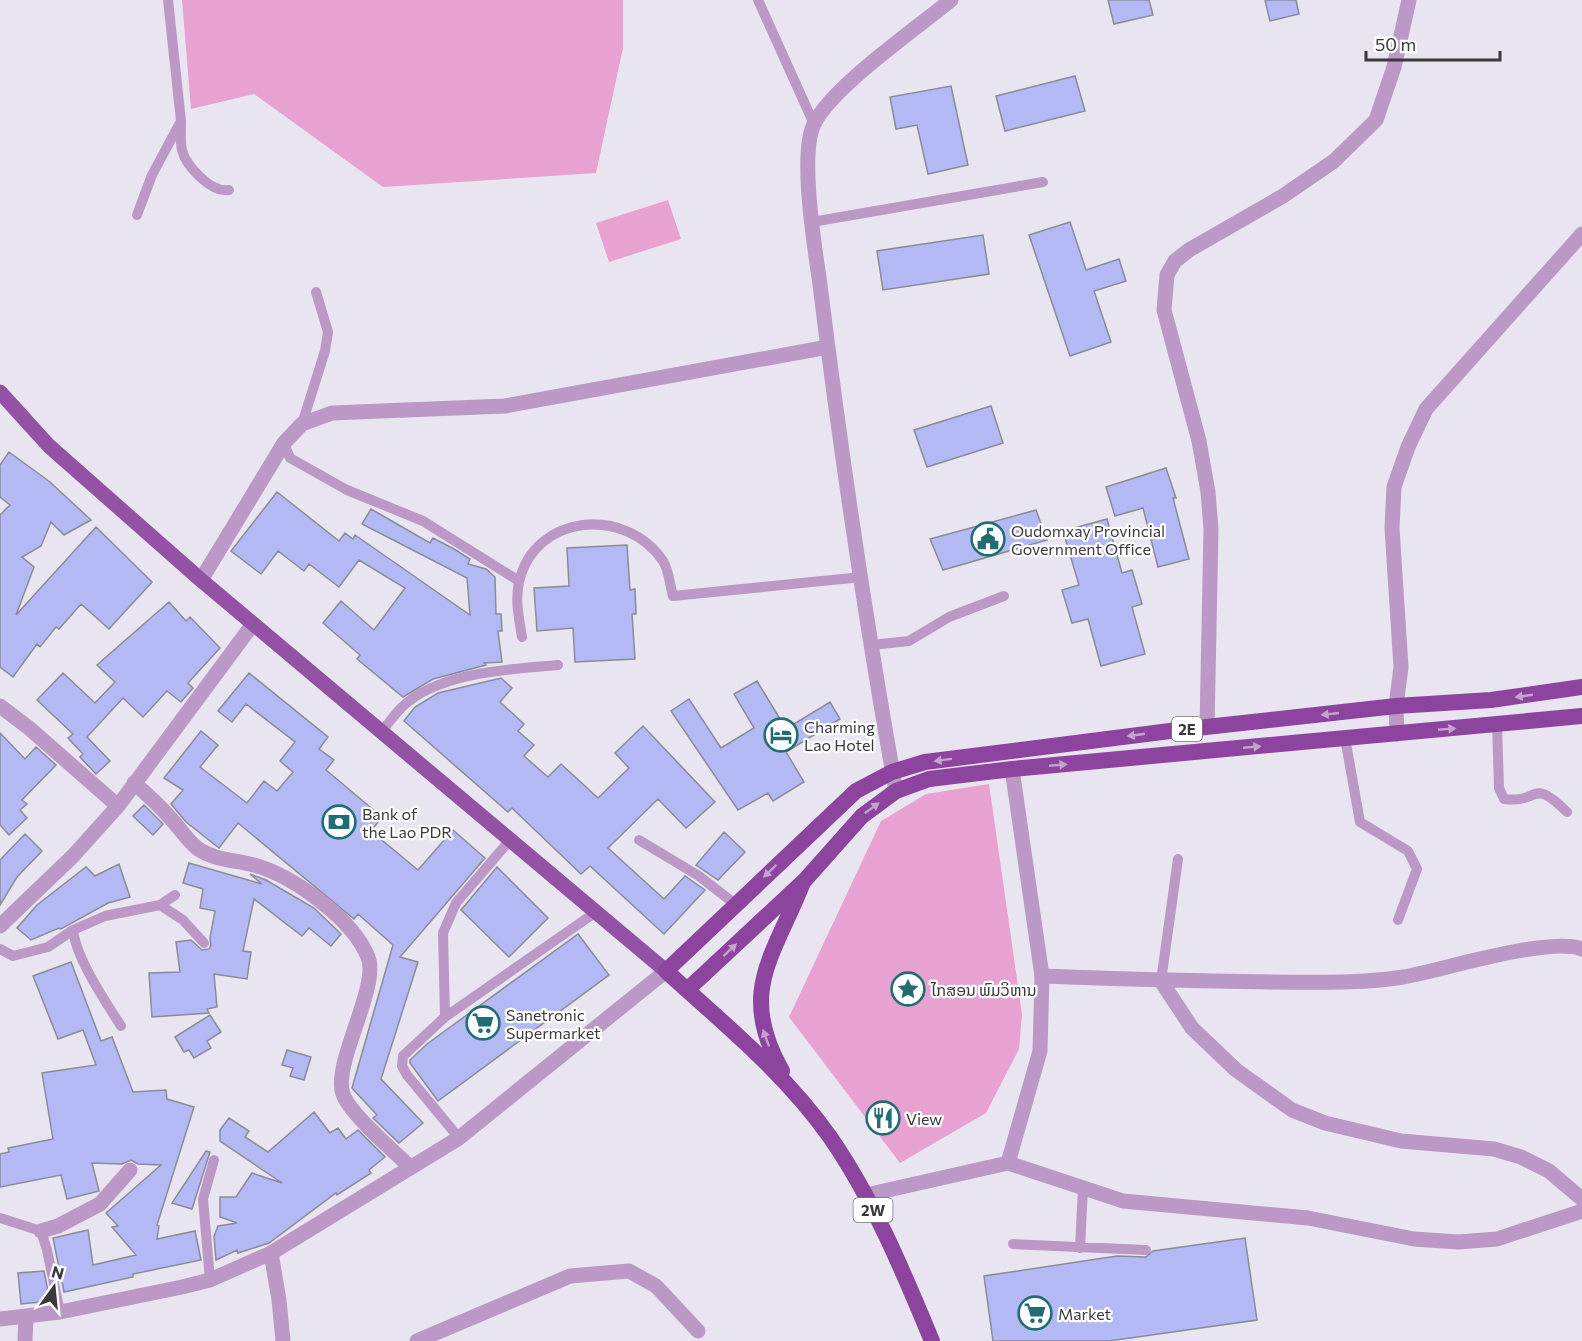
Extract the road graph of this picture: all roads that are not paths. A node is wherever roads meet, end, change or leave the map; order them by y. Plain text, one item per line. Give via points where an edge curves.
1 (168, 0) edge
2 (758, 0) edge
3 (951, 0) edge
4 (1409, 0) edge
5 (181, 121) junction
6 (814, 124) junction
7 (1043, 182) dead end
8 (229, 190) dead end
9 (137, 215) dead end
10 (812, 222) junction
11 (1582, 234) edge
12 (316, 292) dead end
13 (828, 347) junction
14 (0, 392) edge
15 (302, 424) junction
16 (284, 443) junction
17 (862, 577) junction
18 (201, 580) junction
19 (519, 581) junction
20 (1004, 596) dead end
21 (253, 624) junction
22 (522, 638) dead end
23 (872, 645) junction
24 (558, 664) dead end
25 (1582, 687) edge
26 (0, 706) edge
27 (1396, 706) junction
28 (1582, 716) edge
29 (1497, 724) junction
30 (1207, 727) junction
31 (1170, 731) junction
32 (381, 732) junction
33 (1397, 734) junction
34 (1345, 738) junction
35 (1173, 754) junction
36 (1012, 769) junction
37 (892, 772) junction
38 (134, 783) junction
39 (896, 791) junction
40 (118, 806) junction
41 (1568, 812) dead end
42 (510, 840) junction
43 (639, 840) dead end
44 (1178, 859) dead end
45 (805, 879) junction
46 (175, 895) dead end
47 (160, 904) junction
48 (735, 904) junction
49 (596, 912) junction
50 (1398, 920) dead end
51 (0, 926) edge
52 (73, 930) junction
53 (204, 943) dead end
54 (0, 949) edge
55 (1582, 949) edge
56 (666, 971) junction
57 (1042, 976) junction
58 (1161, 981) junction
59 (687, 990) junction
60 (445, 1017) junction
61 (121, 1026) dead end
62 (793, 1090) junction
63 (459, 1138) junction
64 (214, 1160) dead end
65 (1008, 1163) junction
66 (410, 1167) junction
67 (130, 1170) dead end
68 (1083, 1188) junction
69 (866, 1195) junction
70 (1582, 1199) edge
71 (1582, 1211) edge
72 (0, 1218) edge
73 (41, 1231) junction
74 (1013, 1244) dead end
75 (1080, 1248) junction
76 (1146, 1250) dead end
77 (271, 1253) junction
78 (210, 1280) junction
79 (60, 1312) junction
80 (26, 1318) junction
81 (0, 1319) edge
82 (698, 1331) dead end
83 (25, 1341) edge
84 (283, 1341) edge
85 (417, 1341) edge
86 (932, 1341) edge

1 - 5 lane
2 - 6 lane
3 - 6 street via 837,94
4 - 30 street via 1394,67 1376,120 1334,161 1283,196 1189,250 1175,261 1167,275 1164,310 1199,441 1208,492 1211,529
5 - 8 lane via 182,151 194,170 202,180 222,191
5 - 9 lane via 152,175
6 - 10 street via 808,153
7 - 10 lane
10 - 13 street
11 - 27 street via 1426,409 1408,447 1394,487 1392,528 1401,667
12 - 15 lane via 327,332 325,351
13 - 15 street via 505,406 332,413
13 - 17 street
14 - 18 main road via 49,446
15 - 16 street
16 - 18 street
16 - 19 lane via 290,458 307,468 347,490 423,521
17 - 19 lane via 673,596 664,562 638,537 618,526 581,525 548,536 534,552
17 - 23 street
18 - 21 main road
19 - 22 lane
20 - 23 lane via 949,617 909,641
21 - 32 main road
21 - 38 street
23 - 37 street
24 - 32 lane via 478,672 425,692 404,706
25 -> 27 highway, 2E via 1491,700
26 - 40 street
27 -> 30 highway, 2E
27 - 33 street
28 - 29 highway, 2E
33 -> 29 highway, 2E
29 - 41 lane via 1504,799 1517,801 1537,792 1550,795
30 - 31 highway, 2E
31 - 35 highway
31 -> 37 highway, 2E via 926,762
32 - 42 main road
33 - 34 highway, 2E
35 -> 34 highway, 2E
34 - 50 lane via 1360,822 1408,851 1417,869
36 -> 35 highway, 2E
36 - 39 highway, 2E via 929,779
36 - 57 street
37 - 39 street
37 -> 48 highway, 2E via 856,791
38 - 40 street
38 - 66 street via 198,849 291,881 342,920 353,934 370,966 346,1059 342,1094
45 -> 39 highway, 2E via 862,816
40 - 51 street
42 - 49 main road
42 - 60 lane via 456,903 443,933
43 - 48 lane via 699,876
44 - 58 lane
59 -> 45 highway, 2E
62 -> 45 highway via 764,1036 760,995 765,972
46 - 47 lane
47 - 52 lane via 105,916
47 - 53 lane via 183,920
48 - 56 highway, 2E
49 - 56 main road
49 - 60 lane
52 - 54 lane via 48,947 12,956
52 - 61 lane via 75,945 87,970
55 - 58 street via 1570,944 1546,946 1402,977 1333,982
56 - 59 highway, 2W
56 - 63 street
57 - 58 street
57 - 65 street via 1040,1051
58 - 70 street via 1192,1028 1236,1070 1292,1110 1325,1123 1401,1141 1494,1149 1521,1157 1550,1171
59 - 62 highway, 2W
60 - 63 lane via 403,1056 402,1066
62 - 69 highway, 2W via 830,1136
63 - 66 street
64 - 78 lane via 203,1199
65 - 68 street
65 - 69 street
66 - 77 street
67 - 73 street via 100,1204
68 - 71 street via 1123,1201 1308,1218 1414,1239 1458,1242 1497,1239
68 - 75 lane
69 - 86 highway, 2W
72 - 73 lane
73 - 79 lane
74 - 75 lane
75 - 76 lane
77 - 78 street
77 - 84 street
78 - 79 street
79 - 80 street
80 - 81 street
80 - 83 street
82 - 85 street via 656,1286 629,1271 570,1276

